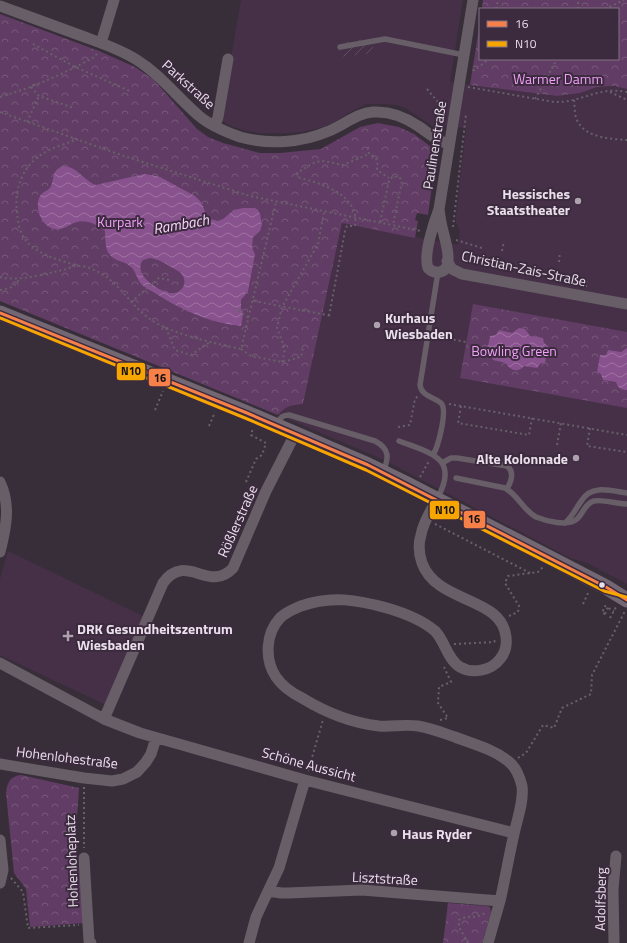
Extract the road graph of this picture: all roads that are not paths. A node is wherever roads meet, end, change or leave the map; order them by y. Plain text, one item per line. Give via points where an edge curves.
1 (114, 0) edge
2 (473, 0) edge
3 (0, 6) edge
4 (101, 43) junction
5 (340, 47) dead end
6 (464, 55) junction
7 (228, 59) dead end
8 (215, 126) junction
9 (449, 144) junction
10 (439, 209) junction
11 (447, 262) junction
12 (438, 272) junction
13 (627, 304) edge
14 (0, 313) edge
15 (276, 426) junction
16 (295, 434) junction
17 (399, 441) dead end
18 (433, 455) junction
19 (442, 463) junction
20 (383, 472) junction
21 (456, 478) dead end
22 (0, 482) edge
23 (508, 489) junction
24 (627, 493) edge
25 (437, 499) junction
26 (627, 504) edge
27 (565, 523) junction
28 (0, 552) edge
29 (606, 587) junction
30 (627, 592) edge
31 (626, 605) edge
32 (0, 663) edge
33 (104, 719) junction
34 (156, 738) junction
35 (0, 764) edge
36 (305, 780) junction
37 (514, 834) junction
38 (0, 840) edge
39 (616, 856) dead end
40 (84, 858) road end
41 (0, 883) edge
42 (269, 891) junction
43 (497, 901) junction
44 (91, 943) edge
45 (249, 943) edge
46 (488, 943) edge
47 (614, 943) edge

1 - 4 street
2 - 6 street, Paulinenstraße
3 - 4 street, Parkstraße
4 - 8 street, Parkstraße via 150,69 198,116
5 - 6 lane via 385,39
6 - 9 street, Paulinenstraße
7 - 8 street
8 - 9 street, Parkstraße via 253,140 282,142 308,138 329,131 359,115 373,112 389,113 404,117 438,141
9 - 10 street, Paulinenstraße
10 - 11 street, Christian-Zais-Straße via 442,231 448,248
10 - 12 street, Paulinenstraße via 432,228 426,263 430,270
11 - 12 street via 443,271
11 - 13 street, Christian-Zais-Straße via 452,269 462,274
12 - 18 lane via 420,381 423,392 441,403 444,409 439,442
14 - 15 main road
15 - 16 main road
15 - 20 lane via 280,418 289,415 375,441 381,444 386,452 387,463
16 - 20 main road
16 - 33 street, Rößlerstraße via 266,491 233,568 221,577 182,570 168,576 163,583
17 - 18 lane
18 - 19 lane
19 - 23 lane via 450,458 457,458 510,467 512,473
19 - 25 lane via 445,480
20 - 25 main road
21 - 23 lane
22 - 28 street via 7,506 6,527
23 - 27 lane via 532,514 541,519
24 - 27 lane via 593,491 582,499
25 - 29 main road
25 - 37 street via 423,528 419,544 421,561 438,585 492,612 501,621 506,633 505,648 498,662 489,668 478,670 459,666 442,639 422,622 407,615 350,599 312,602 279,619 271,633 268,657 272,671 286,688 325,711 379,726 410,725 428,728 485,748 510,762 522,786 521,805
26 - 27 lane via 594,501 588,504 577,519
29 - 30 main road
29 - 31 main road
32 - 33 street, Schöne Aussicht
33 - 34 street, Schöne Aussicht
34 - 35 street, Hohenlohestraße via 146,762 137,772 123,779 84,778
34 - 36 street, Schöne Aussicht
36 - 37 street, Schöne Aussicht
36 - 42 street via 279,868
37 - 43 street
38 - 41 street via 3,870
39 - 47 street, Adolfsberg via 613,889
40 - 44 street, Hohenloheplatz
42 - 43 street, Lisztstraße via 281,894 362,890
42 - 45 street via 256,917
43 - 46 street

